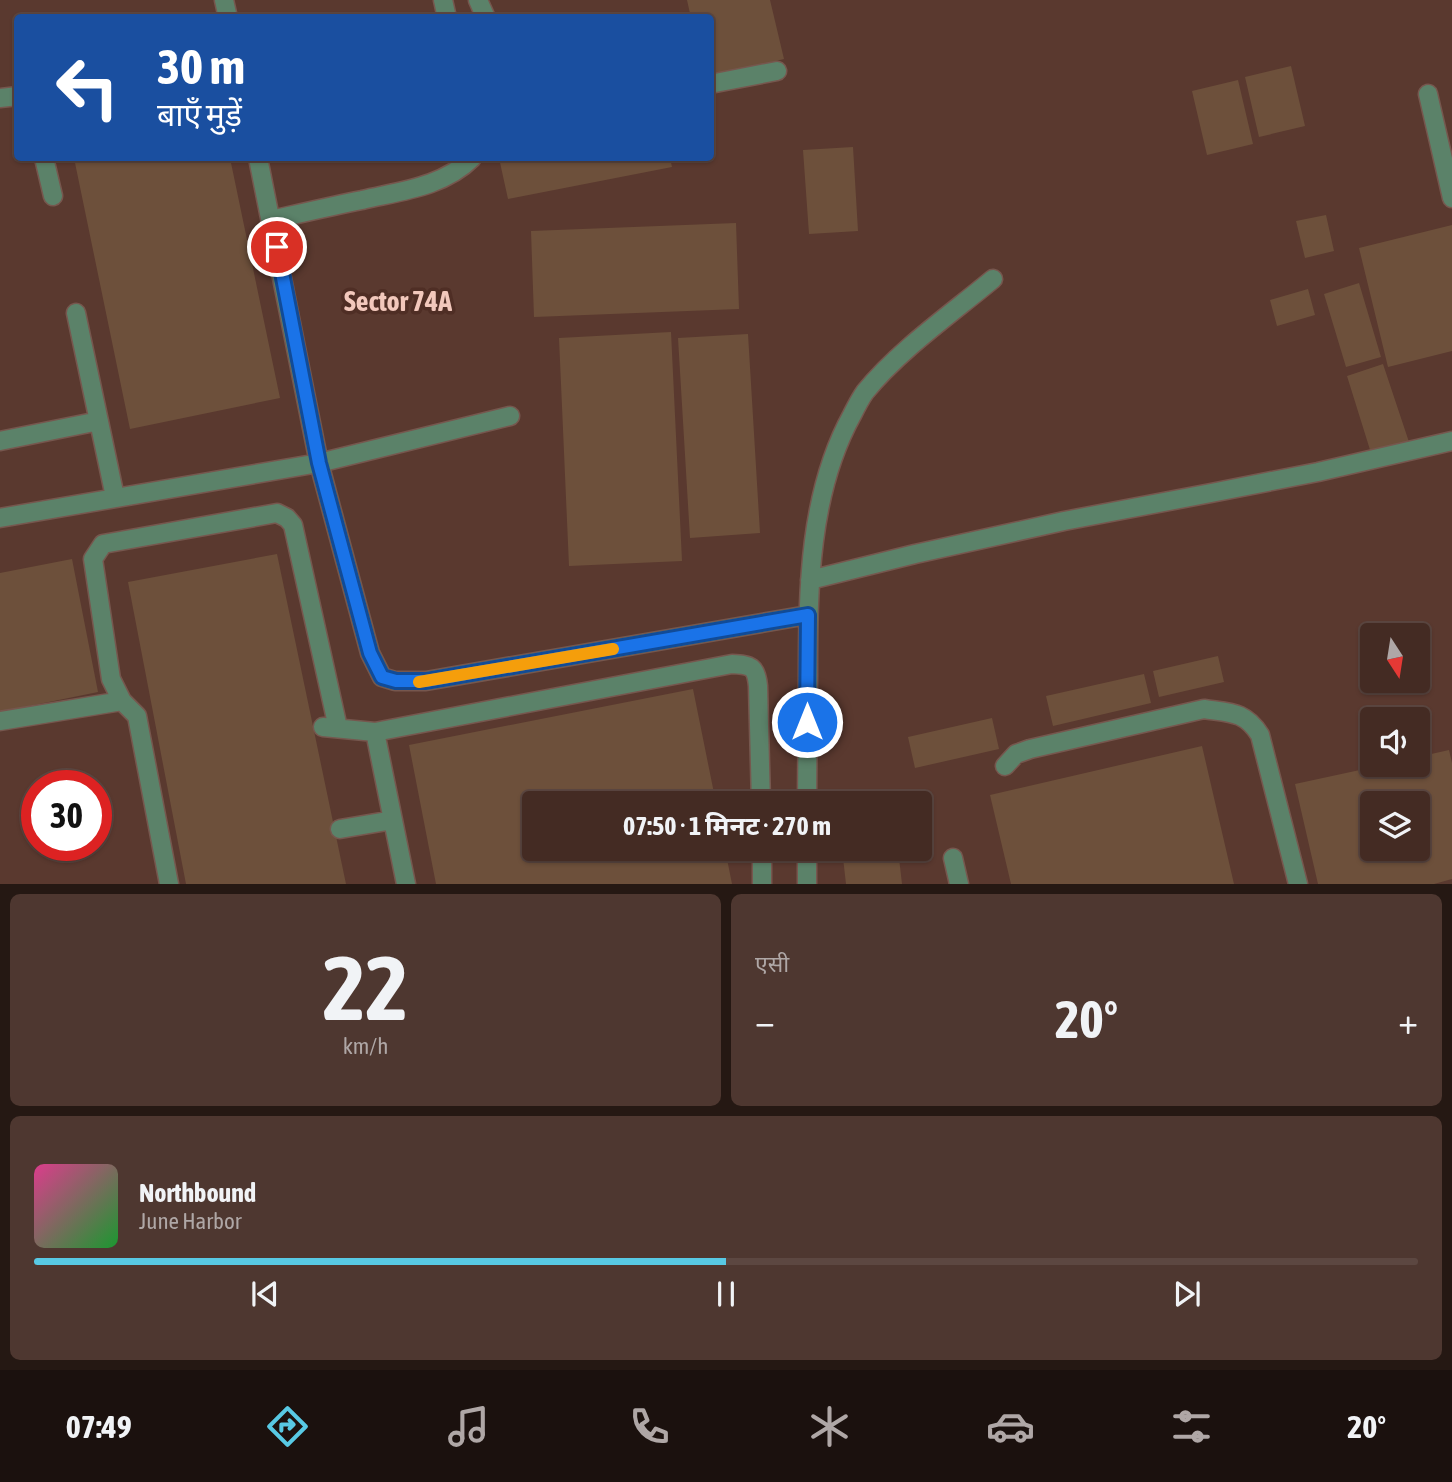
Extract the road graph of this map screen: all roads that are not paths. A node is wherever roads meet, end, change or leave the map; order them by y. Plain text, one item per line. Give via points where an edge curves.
1 (778, 71) dead end
2 (714, 83) edge
3 (1428, 94) dead end
4 (45, 161) edge
5 (259, 161) edge
6 (468, 161) edge
7 (53, 196) dead end
8 (1452, 198) edge
9 (271, 220) junction
10 (993, 279) dead end
11 (76, 313) dead end
12 (510, 416) dead end
13 (99, 421) junction
14 (1452, 441) edge
15 (0, 442) edge
16 (319, 463) junction
17 (115, 497) junction
18 (0, 518) edge
19 (810, 580) junction
20 (808, 615) junction
21 (122, 701) junction
22 (0, 721) edge
23 (375, 732) junction
24 (1005, 766) dead end
25 (761, 791) edge
26 (807, 791) edge
27 (393, 820) junction
28 (341, 829) dead end
29 (953, 858) dead end
30 (761, 861) edge
31 (807, 861) edge
32 (169, 884) edge
33 (406, 884) edge
34 (762, 884) edge
35 (807, 884) edge
36 (959, 884) edge
37 (1298, 884) edge

1 - 2 street
3 - 8 street
4 - 7 street
5 - 9 street
6 - 9 street via 420,187
9 - 16 street
10 - 19 street via 913,345 864,394 844,429 825,482
11 - 13 street
12 - 16 street
13 - 15 street
13 - 17 street
14 - 19 street via 1064,521
16 - 17 street
16 - 20 street via 370,653 382,677 426,681
17 - 18 street
19 - 20 street
20 - 26 street
21 - 22 street
21 - 23 street via 111,679 93,559 103,544 276,513 293,526 331,728
21 - 32 street via 137,716
23 - 25 street via 743,664 757,673
23 - 27 street
24 - 37 street via 1016,754 1030,749 1204,709 1245,717 1260,735
27 - 28 street
27 - 33 street
29 - 36 street
30 - 34 street
31 - 35 street

